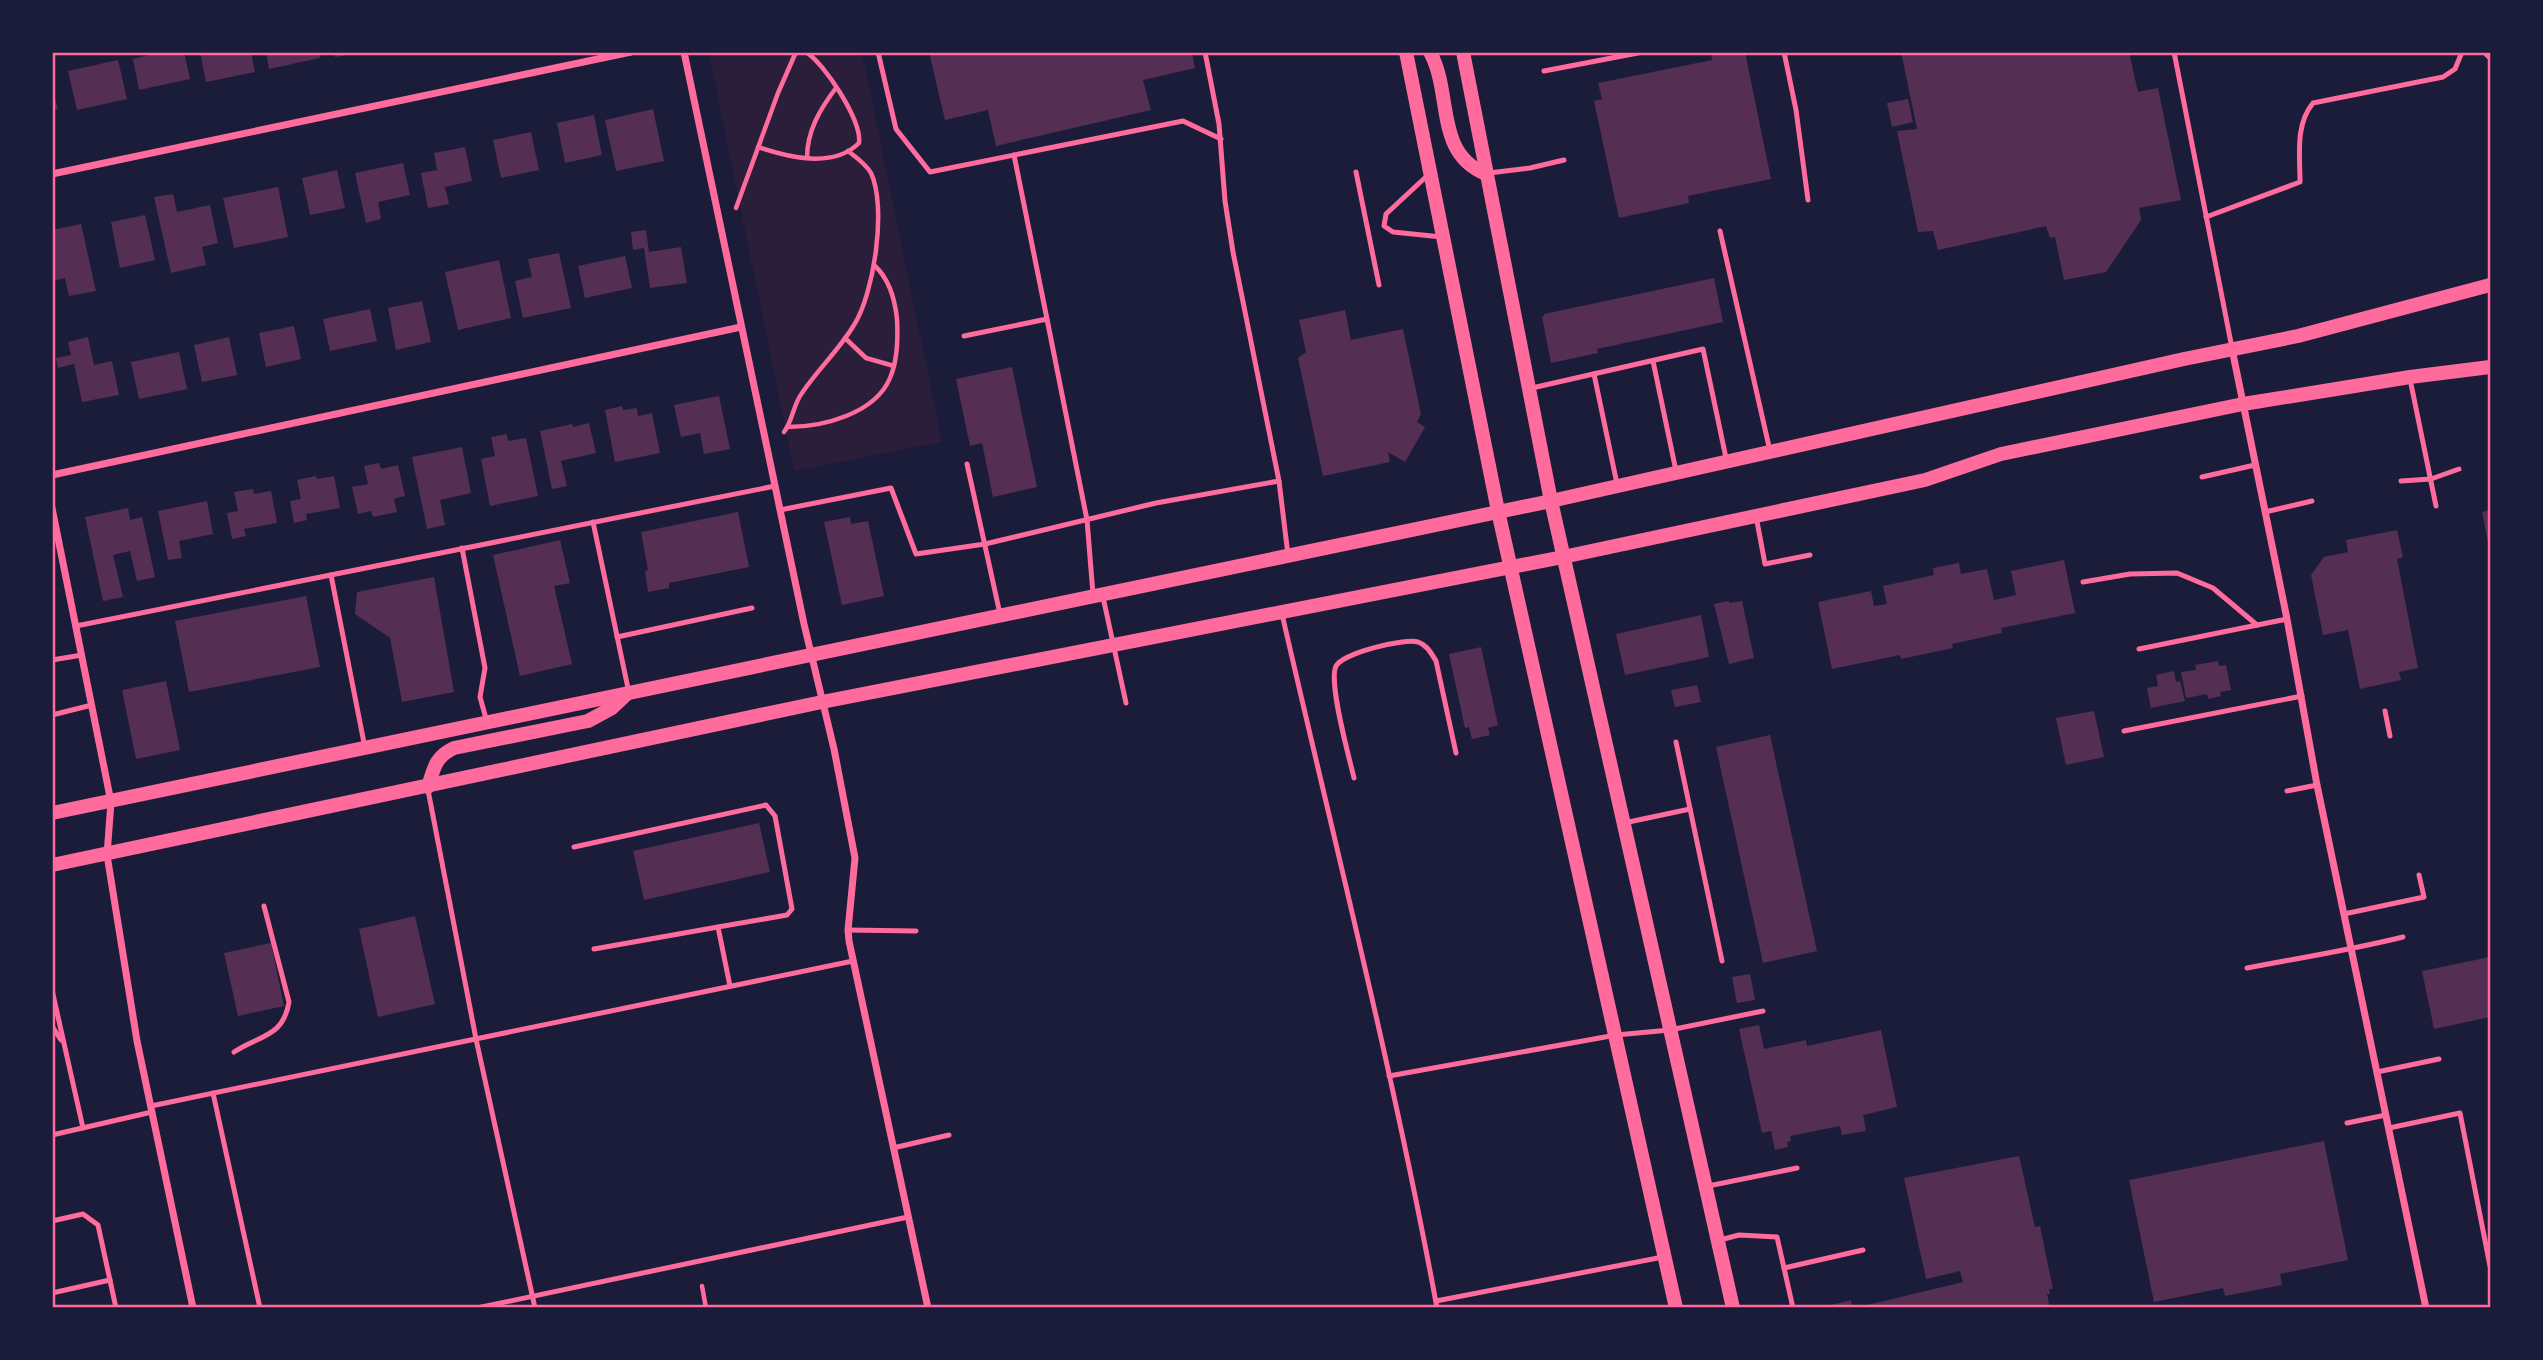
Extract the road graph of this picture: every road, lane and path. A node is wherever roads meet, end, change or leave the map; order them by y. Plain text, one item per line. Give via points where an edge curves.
1 (631, 52) edge
2 (684, 52) edge
3 (796, 52) edge
4 (806, 52) edge
5 (878, 52) edge
6 (1205, 52) edge
7 (1406, 52) edge
8 (1430, 52) edge
9 (1463, 52) edge
10 (1643, 52) edge
11 (1784, 52) edge
12 (2174, 52) edge
13 (2462, 52) edge
14 (2484, 52) edge
15 (2490, 58) edge
16 (1544, 71) dead end
17 (836, 88) junction
18 (1221, 139) junction
19 (758, 147) junction
20 (848, 151) junction
21 (1014, 155) junction
22 (807, 158) junction
23 (1564, 160) dead end
24 (1356, 172) dead end
25 (1430, 173) junction
26 (52, 174) edge
27 (1486, 174) junction
28 (1808, 200) dead end
29 (736, 208) dead end
30 (2206, 217) junction
31 (1385, 221) junction
32 (1367, 225) junction
33 (1720, 230) dead end
34 (1443, 237) junction
35 (874, 266) junction
36 (1380, 285) dead end
37 (2490, 285) edge
38 (1047, 319) junction
39 (741, 327) junction
40 (964, 336) dead end
41 (845, 338) junction
42 (2232, 349) junction
43 (1653, 361) junction
44 (894, 366) junction
45 (2490, 367) edge
46 (1594, 374) junction
47 (2410, 377) junction
48 (1528, 389) junction
49 (2243, 404) junction
50 (1770, 451) junction
51 (1727, 461) junction
52 (967, 464) dead end
53 (2255, 466) junction
54 (2459, 469) dead end
55 (1676, 472) junction
56 (52, 475) edge
57 (2202, 477) dead end
58 (2431, 479) junction
59 (1279, 481) junction
60 (2402, 481) dead end
61 (1618, 485) junction
62 (775, 486) junction
63 (1550, 501) junction
64 (2312, 501) dead end
65 (2436, 506) dead end
66 (52, 508) edge
67 (780, 510) junction
68 (1499, 511) junction
69 (2265, 512) junction
70 (1756, 516) junction
71 (1087, 520) junction
72 (593, 522) junction
73 (985, 544) junction
74 (462, 548) junction
75 (1288, 555) junction
76 (1810, 555) dead end
77 (1563, 557) junction
78 (1511, 567) junction
79 (331, 575) junction
80 (2083, 582) dead end
81 (1098, 594) junction
82 (752, 608) dead end
83 (1282, 612) junction
84 (1000, 614) junction
85 (2287, 619) junction
86 (2257, 625) junction
87 (76, 626) junction
88 (617, 637) junction
89 (1112, 645) junction
90 (2139, 649) dead end
91 (811, 654) junction
92 (82, 655) junction
93 (52, 660) edge
94 (629, 692) junction
95 (2302, 696) junction
96 (822, 702) junction
97 (1126, 703) dead end
98 (92, 705) junction
99 (2385, 711) dead end
100 (52, 715) edge
101 (487, 722) junction
102 (2124, 731) dead end
103 (2390, 736) dead end
104 (1676, 742) dead end
105 (365, 748) junction
106 (1456, 752) dead end
107 (1354, 778) dead end
108 (2317, 785) junction
109 (428, 787) junction
110 (2287, 791) dead end
111 (111, 802) junction
112 (1690, 809) junction
113 (52, 813) edge
114 (1623, 823) junction
115 (574, 847) dead end
116 (107, 855) junction
117 (52, 865) edge
118 (2419, 875) dead end
119 (264, 906) dead end
120 (2344, 914) junction
121 (718, 927) junction
122 (848, 930) junction
123 (916, 931) dead end
124 (2403, 937) dead end
125 (594, 949) dead end
126 (2351, 950) junction
127 (853, 961) junction
128 (1722, 961) dead end
129 (2247, 968) dead end
130 (730, 986) junction
131 (52, 990) edge
132 (1763, 1011) dead end
133 (52, 1026) edge
134 (1670, 1030) junction
135 (1616, 1035) junction
136 (476, 1039) junction
137 (65, 1045) junction
138 (234, 1052) dead end
139 (2439, 1059) dead end
140 (2377, 1072) junction
141 (1389, 1076) junction
142 (213, 1094) junction
143 (151, 1109) junction
144 (2386, 1115) junction
145 (2347, 1124) dead end
146 (83, 1128) junction
147 (2389, 1128) junction
148 (52, 1135) edge
149 (949, 1135) dead end
150 (893, 1148) junction
151 (1797, 1168) dead end
152 (1706, 1187) junction
153 (908, 1217) junction
154 (52, 1221) edge
155 (1718, 1241) junction
156 (1863, 1250) dead end
157 (1665, 1256) junction
158 (2490, 1266) edge
159 (1784, 1268) junction
160 (110, 1280) junction
161 (702, 1286) dead end
162 (52, 1293) edge
163 (532, 1296) junction
164 (1436, 1304) edge
165 (116, 1307) edge
166 (193, 1307) edge
167 (260, 1307) edge
168 (477, 1307) edge
169 (535, 1307) edge
170 (706, 1307) edge
171 (928, 1307) edge
172 (1676, 1307) edge
173 (1733, 1307) edge
174 (1793, 1307) edge
175 (2426, 1307) edge

1 - 26 street
2 - 39 street
3 - 19 path
4 - 17 path
5 - 21 lane via 896,129 930,172
6 - 18 lane
7 - 25 main road
8 - 27 main road via 1460,157
9 - 27 main road
10 - 16 lane
11 - 28 lane
12 - 30 lane
13 - 30 lane via 2455,69 2443,77 2313,103 2303,115 2300,182
14 - 15 lane
17 - 20 path via 860,138
17 - 22 path via 816,119 807,141
18 - 21 lane via 1183,121
18 - 59 lane via 1233,252
19 - 22 path
19 - 29 path
20 - 22 path
20 - 35 path via 870,173 874,186 878,238
21 - 38 lane
23 - 27 lane
24 - 32 lane
25 - 31 lane via 1386,214
25 - 34 main road
27 - 48 main road
30 - 42 lane
31 - 32 lane
31 - 34 lane via 1384,226 1393,232
32 - 36 lane
33 - 50 lane
34 - 68 main road
35 - 41 path via 862,307
35 - 44 path via 883,274 895,302
37 - 42 main road
38 - 40 lane
38 - 71 lane
39 - 56 street
39 - 62 street
41 - 44 path via 866,358
41 - 44 path via 802,392 786,430 833,420 867,404 886,387
42 - 49 street
42 - 50 main road
43 - 46 lane
43 - 51 lane via 1703,349
43 - 55 lane
45 - 47 main road
46 - 48 lane
46 - 61 lane
47 - 49 main road
47 - 58 lane
48 - 63 main road
49 - 53 street
49 - 70 main road via 2001,454 1925,480
50 - 51 main road
51 - 55 main road
52 - 73 lane
53 - 57 lane
53 - 69 street
54 - 58 lane
55 - 61 main road
58 - 60 lane
58 - 65 lane
59 - 71 lane
59 - 75 lane
61 - 63 main road
62 - 67 street
62 - 72 lane
63 - 68 main road
63 - 77 main road
64 - 69 lane
66 - 87 street
67 - 73 lane via 891,488 916,554
67 - 91 street
68 - 75 main road
68 - 78 main road
69 - 85 street
70 - 76 lane via 1765,564
70 - 77 main road
71 - 73 lane
71 - 81 lane
72 - 74 lane
72 - 88 lane
73 - 84 lane
74 - 79 lane
74 - 101 lane via 485,668 480,697
75 - 81 main road
77 - 78 main road
77 - 114 main road
78 - 83 main road
78 - 135 main road
79 - 87 lane
79 - 105 lane
80 - 86 lane via 2177,573 2213,589
81 - 84 main road
81 - 89 lane
82 - 88 lane
83 - 89 main road
83 - 141 lane
84 - 91 main road
85 - 86 lane
85 - 95 street
86 - 90 lane
87 - 92 street
88 - 94 lane
89 - 96 main road
89 - 97 lane
91 - 94 main road
91 - 96 street
92 - 93 lane
92 - 98 street
94 - 101 main road
94 - 109 main road via 588,721 445,752 438,758
95 - 102 lane
95 - 108 street
96 - 109 main road
96 - 122 street via 855,858
98 - 100 lane
98 - 111 street
99 - 103 lane
101 - 105 main road
104 - 112 lane
105 - 111 main road
106 - 107 lane via 1436,661 1429,648 1416,641 1370,648 1336,665 1333,681
108 - 110 lane
108 - 120 street
109 - 116 main road
109 - 136 lane
111 - 113 main road
111 - 116 street
112 - 114 lane
112 - 128 lane
114 - 134 main road
115 - 121 lane via 766,805 775,816 792,909 787,915
116 - 117 main road
116 - 143 street
118 - 120 lane via 2424,897
119 - 138 lane via 289,1002 287,1014 279,1028
120 - 126 street
121 - 125 lane
121 - 130 lane
122 - 123 lane
122 - 127 street
124 - 126 lane
126 - 129 lane
126 - 140 street
127 - 130 lane
127 - 150 street
130 - 136 lane
131 - 137 lane
132 - 134 lane
133 - 137 lane
134 - 135 lane
134 - 152 main road
135 - 141 lane
135 - 157 main road
136 - 142 lane
136 - 163 lane
137 - 146 lane
139 - 140 lane
140 - 144 street
141 - 164 lane
142 - 143 lane
142 - 167 lane
143 - 146 lane
143 - 166 street
144 - 145 lane
144 - 147 street
146 - 148 lane
147 - 158 lane via 2460,1113
147 - 175 street
149 - 150 lane
150 - 153 street
151 - 152 lane
152 - 155 main road
153 - 163 lane
153 - 171 street
154 - 160 lane via 83,1214 98,1226
155 - 159 lane via 1739,1235 1777,1237
155 - 173 main road
156 - 159 lane
157 - 164 lane
157 - 172 main road
159 - 174 lane
160 - 162 lane
160 - 165 lane
161 - 170 path
163 - 168 lane
163 - 169 lane

